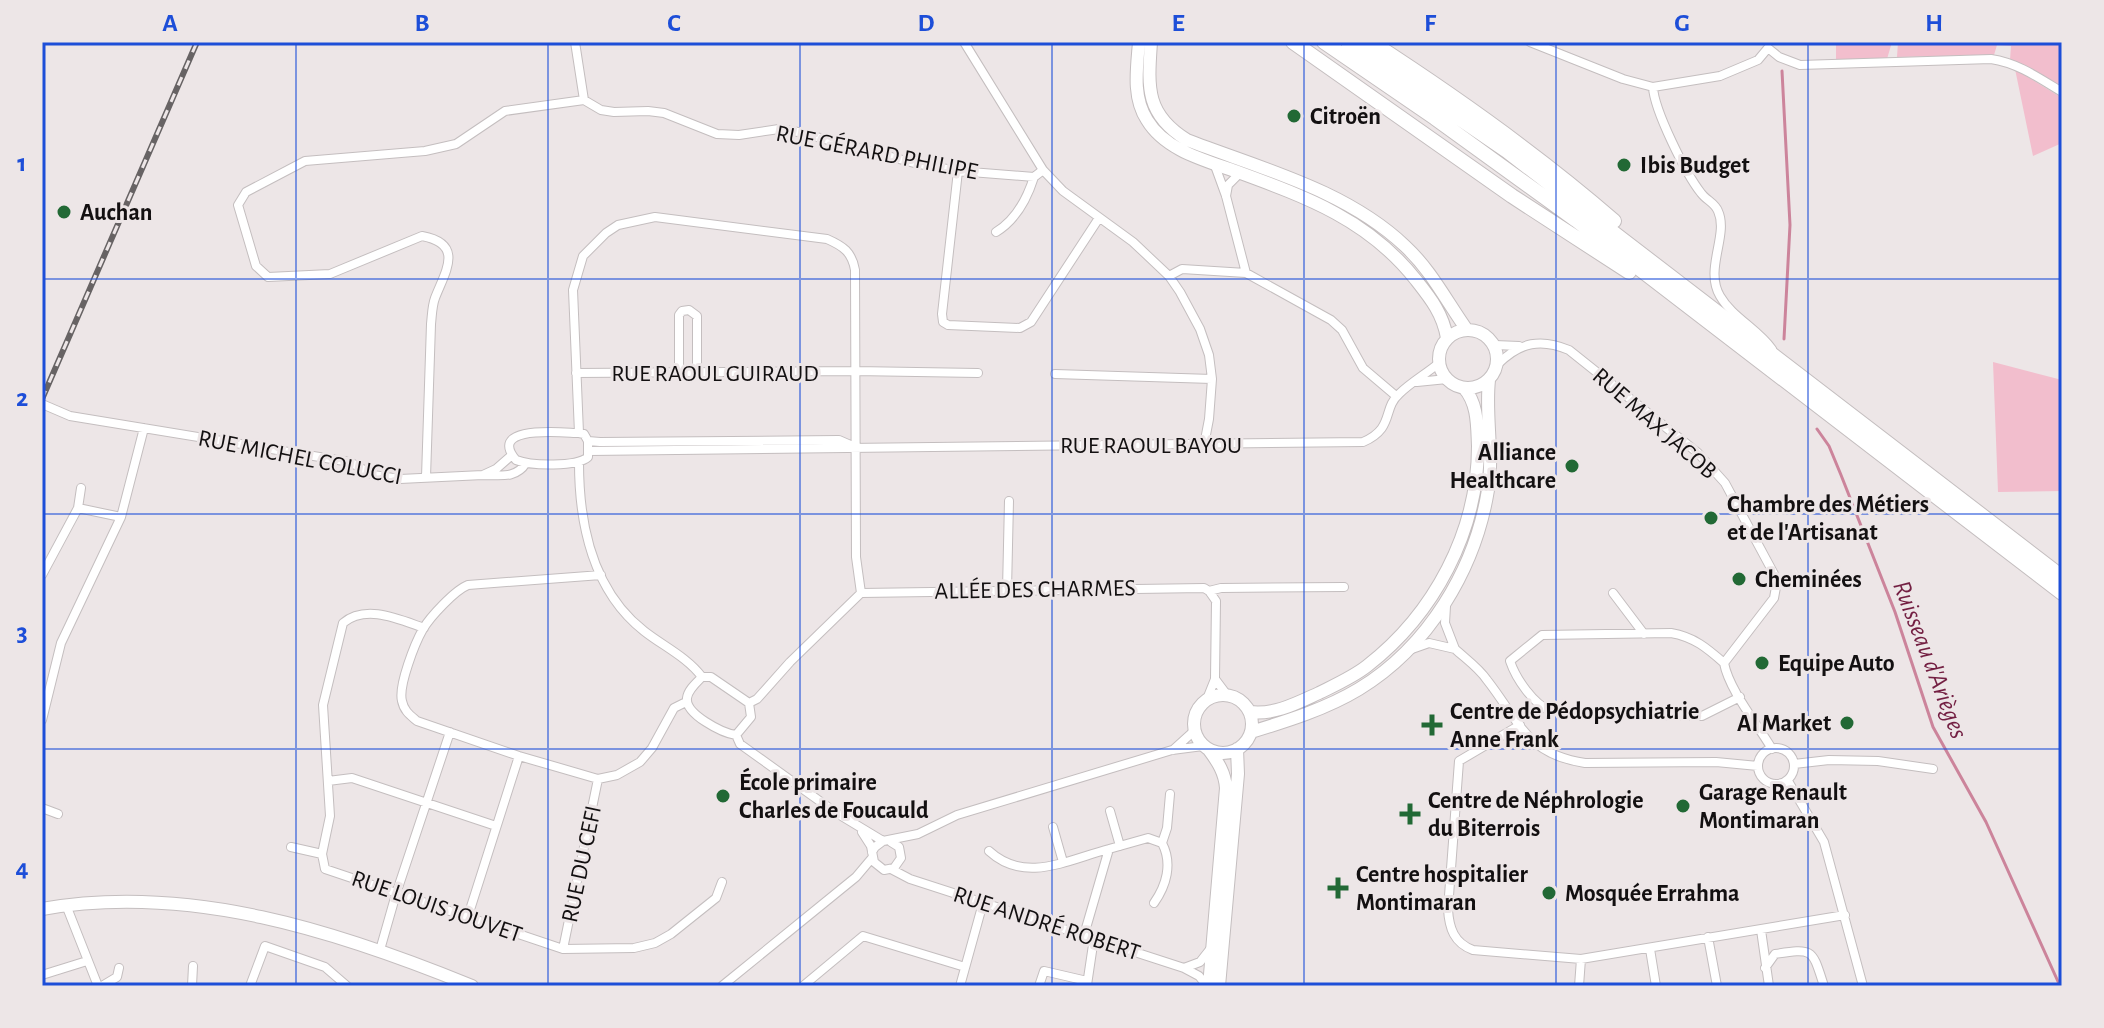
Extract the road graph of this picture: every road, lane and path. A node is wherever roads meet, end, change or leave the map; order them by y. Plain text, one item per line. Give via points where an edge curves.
1 (575, 42) edge
2 (964, 42) edge
3 (1139, 42) edge
4 (1151, 42) edge
5 (1293, 42) edge
6 (1314, 42) edge
7 (1324, 42) edge
8 (1348, 42) edge
9 (1371, 42) edge
10 (1530, 42) edge
11 (1767, 45) edge
12 (1653, 87) junction
13 (2062, 92) edge
14 (584, 100) junction
15 (1435, 118) junction
16 (1214, 163) junction
17 (1043, 170) junction
18 (958, 171) junction
19 (1240, 173) junction
20 (1034, 177) junction
21 (1226, 196) junction
22 (1099, 218) junction
23 (996, 232) dead end
24 (1246, 273) junction
25 (1169, 276) junction
26 (1678, 282) junction
27 (1467, 330) junction
28 (1720, 333) junction
29 (1447, 338) junction
30 (1495, 345) junction
31 (1524, 346) junction
32 (1782, 362) junction
33 (1439, 363) junction
34 (1498, 364) junction
35 (855, 371) junction
36 (576, 373) junction
37 (697, 373) junction
38 (978, 373) dead end
39 (679, 374) junction
40 (1055, 374) dead end
41 (1212, 379) junction
42 (1447, 379) junction
43 (1489, 380) junction
44 (1417, 382) junction
45 (1464, 388) junction
46 (1396, 396) junction
47 (42, 404) edge
48 (144, 428) junction
49 (579, 433) junction
50 (588, 441) junction
51 (1204, 445) junction
52 (855, 447) junction
53 (589, 451) junction
54 (512, 455) junction
55 (526, 463) junction
56 (579, 463) junction
57 (483, 475) junction
58 (426, 477) junction
59 (81, 488) dead end
60 (1009, 501) dead end
61 (78, 508) junction
62 (121, 517) junction
63 (42, 575) edge
64 (601, 575) junction
65 (2062, 577) edge
66 (1344, 587) dead end
67 (1007, 590) junction
68 (1209, 591) junction
69 (861, 593) junction
70 (1613, 593) dead end
71 (2062, 593) edge
72 (1447, 600) junction
73 (424, 628) junction
74 (1644, 634) junction
75 (1455, 649) junction
76 (1407, 651) junction
77 (1724, 663) junction
78 (702, 677) junction
79 (1215, 679) junction
80 (1227, 695) junction
81 (1740, 697) junction
82 (1207, 699) junction
83 (686, 702) junction
84 (749, 703) junction
85 (1250, 712) junction
86 (42, 720) edge
87 (1520, 725) junction
88 (1194, 731) junction
89 (450, 732) junction
90 (1251, 732) junction
91 (736, 735) junction
92 (1206, 748) junction
93 (1237, 749) junction
94 (1772, 749) junction
95 (1172, 750) junction
96 (519, 756) junction
97 (1794, 764) junction
98 (1758, 766) junction
99 (1933, 769) dead end
100 (598, 779) junction
101 (328, 781) junction
102 (1788, 781) junction
103 (1170, 794) dead end
104 (426, 803) junction
105 (42, 808) edge
106 (1110, 811) dead end
107 (58, 814) dead end
108 (496, 826) junction
109 (1053, 827) dead end
110 (859, 828) junction
111 (918, 834) junction
112 (887, 842) junction
113 (1162, 843) junction
114 (1120, 846) junction
115 (291, 847) dead end
116 (1109, 849) junction
117 (901, 851) junction
118 (989, 851) dead end
119 (322, 854) junction
120 (872, 855) junction
121 (900, 862) junction
122 (1063, 862) junction
123 (887, 870) junction
124 (856, 877) junction
125 (910, 879) junction
126 (722, 882) dead end
127 (396, 894) junction
128 (983, 903) junction
129 (1154, 903) dead end
130 (66, 905) junction
131 (42, 909) edge
132 (1845, 915) junction
133 (468, 916) junction
134 (1761, 930) junction
135 (1084, 935) junction
136 (1708, 937) junction
137 (1094, 938) junction
138 (1212, 947) junction
139 (563, 949) junction
140 (1650, 949) junction
141 (380, 950) junction
142 (1775, 954) junction
143 (1581, 959) junction
144 (87, 961) junction
145 (193, 966) dead end
146 (965, 967) junction
147 (119, 968) dead end
148 (1184, 968) junction
149 (1765, 968) junction
150 (43, 974) edge
151 (1087, 984) edge
152 (46, 986) edge
153 (100, 986) edge
154 (192, 986) edge
155 (250, 986) edge
156 (347, 986) edge
157 (472, 986) edge
158 (722, 986) edge
159 (803, 986) edge
160 (960, 986) edge
161 (1039, 986) edge
162 (1208, 986) edge
163 (1219, 986) edge
164 (1579, 986) edge
165 (1656, 986) edge
166 (1717, 986) edge
167 (1769, 986) edge
168 (1824, 986) edge
169 (1863, 986) edge

1 - 14 street
2 - 17 street
3 - 16 street via 1137,83 1146,119 1160,137
4 - 27 street via 1151,101 1172,131 1364,213 1407,247
5 - 28 highway
6 - 15 highway
7 - 15 highway
8 - 26 highway via 1507,151
9 - 26 highway via 1572,185
10 - 12 street
11 - 12 street via 1758,60 1720,76
11 - 13 street via 1779,57 1800,65 2005,61
12 - 32 street via 1654,102 1675,146 1701,194 1717,207 1714,275 1720,297
14 - 18 street, RUE GÉRARD PHILIPE via 601,110 664,113 717,134 779,129
14 - 58 street via 505,111 456,144 425,151 305,161 240,199 256,266 268,277 330,274 422,236 442,244 450,267 434,301 431,324
15 - 28 highway
16 - 19 street
16 - 21 street
17 - 20 street
17 - 22 street
18 - 20 street, RUE GÉRARD PHILIPE
18 - 22 street via 942,314 948,325 1020,328 1031,322
19 - 21 street via 1228,185
19 - 29 street via 1332,210 1364,229 1398,257 1435,304
20 - 23 street via 1008,225
21 - 24 street
22 - 25 street
24 - 25 street via 1182,269
24 - 46 street via 1331,320 1363,368
25 - 41 street via 1200,329
26 - 32 highway
27 - 29 street
27 - 30 street
28 - 71 highway
29 - 33 street
30 - 31 street, RUE MAX JACOB
30 - 34 street
31 - 34 street
31 - 77 street, RUE MAX JACOB via 1549,341 1569,350 1698,453 1725,483 1776,587 1774,598
32 - 65 highway
33 - 42 street
33 - 44 street
34 - 43 street
35 - 36 street via 855,270 840,245 655,217 618,225 583,256 573,290
35 - 37 street, RUE RAOUL GUIRAUD
35 - 38 street, RUE RAOUL GUIRAUD
35 - 52 street
36 - 39 street, RUE RAOUL GUIRAUD
36 - 49 street
37 - 39 street, RUE RAOUL GUIRAUD
37 - 39 street via 697,316 689,310 679,315
40 - 41 street
41 - 51 street
42 - 44 street
42 - 45 street
43 - 45 street
43 - 72 street via 1489,488 1469,558
44 - 46 street
45 - 85 street via 1476,410 1478,459 1468,518 1442,582 1421,612 1365,668 1271,713
46 - 51 street, RUE RAOUL BAYOU via 1386,425 1363,442
47 - 48 street, RUE MICHEL COLUCCI via 70,416
48 - 58 street, RUE MICHEL COLUCCI via 350,462 379,476
48 - 62 street
49 - 50 street
49 - 54 street via 517,435
50 - 52 street via 839,440
50 - 53 street
51 - 52 street, RUE RAOUL BAYOU
52 - 53 street
52 - 69 street
53 - 56 street
54 - 55 street
54 - 57 street
55 - 56 street
55 - 57 street, RUE MICHEL COLUCCI via 514,475
56 - 64 street via 582,520
57 - 58 street, RUE MICHEL COLUCCI
59 - 61 street
60 - 67 street
61 - 62 street
61 - 63 street
62 - 86 street via 61,643
64 - 73 street via 468,585
64 - 78 street via 616,602 641,629
66 - 68 street, ALLÉE DES CHARMES
67 - 68 street, ALLÉE DES CHARMES
67 - 69 street, ALLÉE DES CHARMES
68 - 79 street via 1216,601
69 - 84 street
70 - 74 street
72 - 75 street via 1445,623
72 - 76 street
73 - 89 street via 401,700 417,721
73 - 101 street via 362,612 343,623 323,705
74 - 77 street via 1688,636
74 - 81 street via 1542,635 1510,661 1542,708 1551,711 1702,716
75 - 76 street via 1429,643
75 - 87 street via 1485,677
76 - 90 street via 1384,672 1331,704
77 - 81 street
78 - 83 street
78 - 84 street via 711,677
79 - 80 street
79 - 82 street
80 - 82 street
80 - 85 street
81 - 94 street
82 - 88 street via 1195,713
83 - 91 street via 724,733
83 - 100 street via 674,708 640,762
84 - 91 street via 751,717
85 - 90 street
87 - 98 street via 1547,753 1566,760
87 - 143 street via 1459,761 1449,926 1459,942 1473,950
88 - 92 street
88 - 95 street
89 - 96 street
89 - 104 street
90 - 93 street
91 - 110 street via 740,744
92 - 93 street via 1218,753
92 - 95 street
92 - 138 street via 1226,779
93 - 163 street
94 - 97 street via 1789,753
94 - 98 street
95 - 111 street via 957,815
96 - 100 street
96 - 108 street
97 - 99 street via 1878,761
97 - 102 street
98 - 102 street via 1766,781
100 - 139 street, RUE DU CEFI
101 - 104 street via 352,778
101 - 119 street via 330,816
102 - 132 street via 1824,842
103 - 113 street
104 - 108 street
104 - 127 street
105 - 107 street
106 - 114 street
108 - 133 street
109 - 122 street
110 - 112 street
110 - 120 street
111 - 112 street
111 - 117 street
112 - 117 street
112 - 120 street via 875,847
113 - 114 street via 1148,838
113 - 129 street via 1167,857 1165,887
114 - 116 street
115 - 119 street, RUE LOUIS JOUVET
116 - 122 street
116 - 135 street
117 - 121 street
118 - 122 street via 1002,863 1030,870
119 - 127 street, RUE LOUIS JOUVET via 325,869
120 - 123 street via 876,866
120 - 124 street
121 - 123 street
121 - 125 street
123 - 124 street
123 - 125 street, RUE ANDRÉ ROBERT
124 - 158 street
125 - 128 street, RUE ANDRÉ ROBERT
126 - 139 street, RUE LOUIS JOUVET via 716,898 655,943
127 - 133 street, RUE LOUIS JOUVET
127 - 141 street
128 - 135 street, RUE ANDRÉ ROBERT
128 - 146 street
130 - 131 street
130 - 141 street via 172,903 270,919
130 - 144 street
132 - 134 street
132 - 169 street
133 - 139 street, RUE LOUIS JOUVET
134 - 136 street
134 - 142 street
134 - 149 street
135 - 137 street, RUE ANDRÉ ROBERT
136 - 140 street
136 - 166 street
137 - 148 street, RUE ANDRÉ ROBERT
137 - 151 street
138 - 148 street via 1200,962
138 - 162 street
140 - 143 street
140 - 165 street
141 - 157 street
142 - 149 street
142 - 168 street via 1811,954
143 - 164 street
144 - 150 street
144 - 153 street
145 - 154 street
146 - 159 street via 863,936
146 - 160 street
147 - 153 street via 117,977
148 - 162 street, RUE ANDRÉ ROBERT
149 - 167 street
150 - 152 street
151 - 161 street via 1044,971
155 - 156 street via 265,946 325,967

